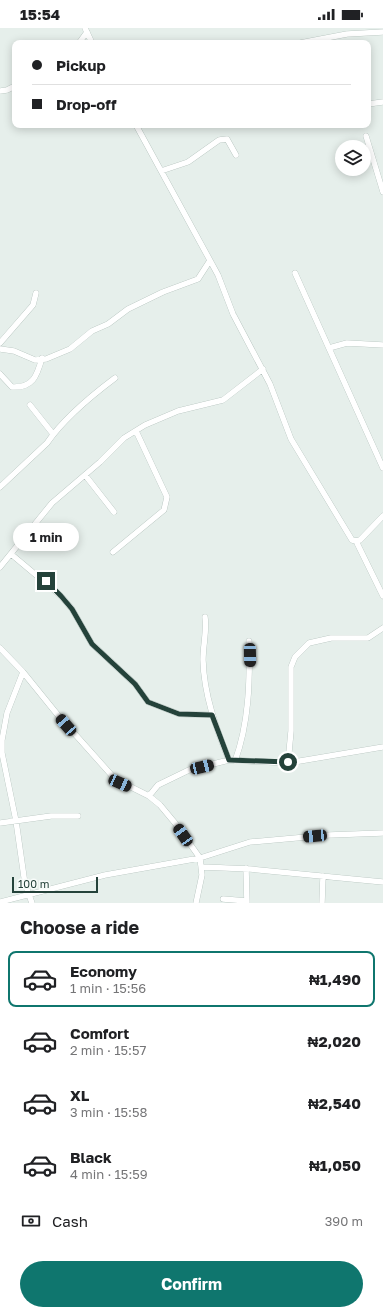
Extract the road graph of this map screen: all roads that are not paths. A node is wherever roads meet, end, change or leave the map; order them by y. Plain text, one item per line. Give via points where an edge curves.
1 (86, 30) edge
2 (383, 32) edge
3 (81, 40) edge
4 (91, 40) edge
5 (316, 40) edge
6 (12, 88) edge
7 (0, 91) edge
8 (383, 102) edge
9 (371, 104) edge
10 (138, 128) edge
11 (366, 136) dead end
12 (236, 156) dead end
13 (161, 171) junction
14 (383, 192) edge
15 (209, 262) junction
16 (295, 273) dead end
17 (36, 293) dead end
18 (1, 341) edge
19 (383, 345) edge
20 (329, 348) junction
21 (0, 349) edge
22 (42, 358) junction
23 (262, 369) junction
24 (0, 374) edge
25 (115, 378) dead end
26 (30, 405) dead end
27 (136, 431) junction
28 (53, 434) junction
29 (383, 468) edge
30 (85, 475) junction
31 (0, 487) edge
32 (114, 512) dead end
33 (383, 516) edge
34 (356, 541) junction
35 (113, 552) dead end
36 (11, 554) junction
37 (0, 568) edge
38 (383, 596) edge
39 (205, 617) dead end
40 (383, 628) edge
41 (249, 641) dead end
42 (0, 648) edge
43 (23, 672) junction
44 (212, 715) junction
45 (383, 747) edge
46 (1, 754) edge
47 (232, 760) junction
48 (288, 762) junction
49 (149, 796) junction
50 (78, 816) dead end
51 (16, 821) junction
52 (0, 823) edge
53 (383, 833) edge
54 (200, 858) junction
55 (202, 867) junction
56 (246, 868) junction
57 (323, 876) junction
58 (383, 882) edge
59 (28, 894) junction
60 (223, 899) dead end
61 (0, 902) edge
62 (247, 902) edge
63 (32, 903) edge
64 (196, 903) edge
65 (322, 903) edge

1 - 3 street
1 - 4 street
2 - 5 street via 347,34
6 - 7 street
8 - 9 street
10 - 13 street
11 - 14 street
12 - 13 street via 224,138 188,162
13 - 15 street
15 - 22 street via 198,279 128,309 108,324 92,331 70,349 46,359
15 - 23 street via 218,275 233,314
16 - 20 street
17 - 18 street via 33,305
19 - 20 street via 347,343
20 - 29 street
21 - 22 street via 14,350 35,360
22 - 24 street via 38,373 23,388 12,387
23 - 27 street via 223,400 178,411
23 - 34 street via 291,438 352,540
25 - 28 street via 94,394
26 - 28 street
27 - 30 street via 118,443
27 - 35 street via 167,497 164,510
28 - 31 street
30 - 32 street
30 - 36 street via 52,503
33 - 34 street
34 - 38 street
36 - 37 street
36 - 44 street via 61,596 72,609 92,644 135,684 148,702 179,714
39 - 44 street via 203,658
40 - 48 street via 368,638 331,638 309,643 295,657 291,667 291,731
41 - 47 street via 250,682 243,739
42 - 43 street
43 - 46 street via 7,713
43 - 49 street via 115,779
44 - 47 street
45 - 48 street
46 - 51 street
47 - 48 street
47 - 49 street via 189,770 158,785
49 - 54 street via 175,823
50 - 51 street via 51,816
51 - 52 street
51 - 59 street
53 - 54 street via 255,842
54 - 55 street
54 - 59 street via 105,875
55 - 56 street
55 - 64 street
56 - 57 street
56 - 62 street
57 - 58 street
57 - 65 street
59 - 61 street
59 - 63 street
60 - 62 street

